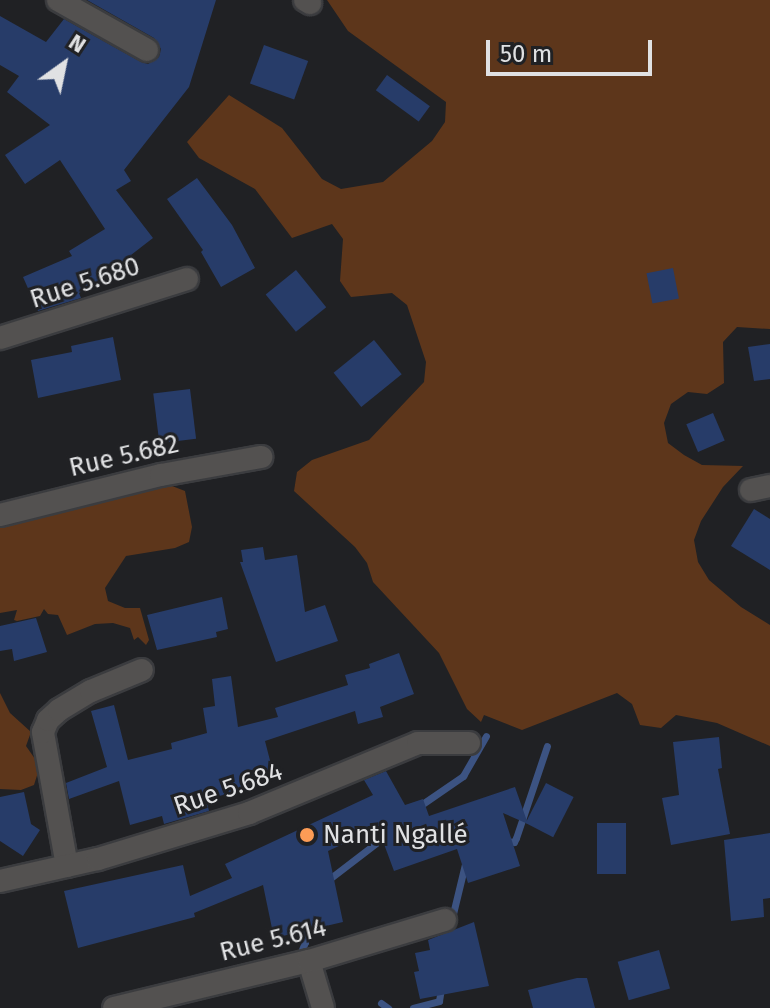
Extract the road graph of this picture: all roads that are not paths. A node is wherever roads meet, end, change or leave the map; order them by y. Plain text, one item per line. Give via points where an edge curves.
1 (58, 0) edge
2 (147, 50) dead end
3 (187, 279) dead end
4 (0, 338) edge
5 (261, 457) dead end
6 (0, 515) edge
7 (142, 670) dead end
8 (469, 743) dead end
9 (67, 866) junction
10 (0, 881) edge
11 (445, 920) dead end
12 (309, 961) junction
13 (114, 1008) edge
14 (323, 1008) edge

1 - 2 street
3 - 4 street, Rue 5.680
5 - 6 street, Rue 5.682 via 161,475
7 - 9 street via 59,710 43,732
8 - 9 street, Rue 5.684 via 418,743 249,813
9 - 10 street, Rue 5.684
11 - 12 street, Rue 5.614
12 - 13 street, Rue 5.614
12 - 14 street

